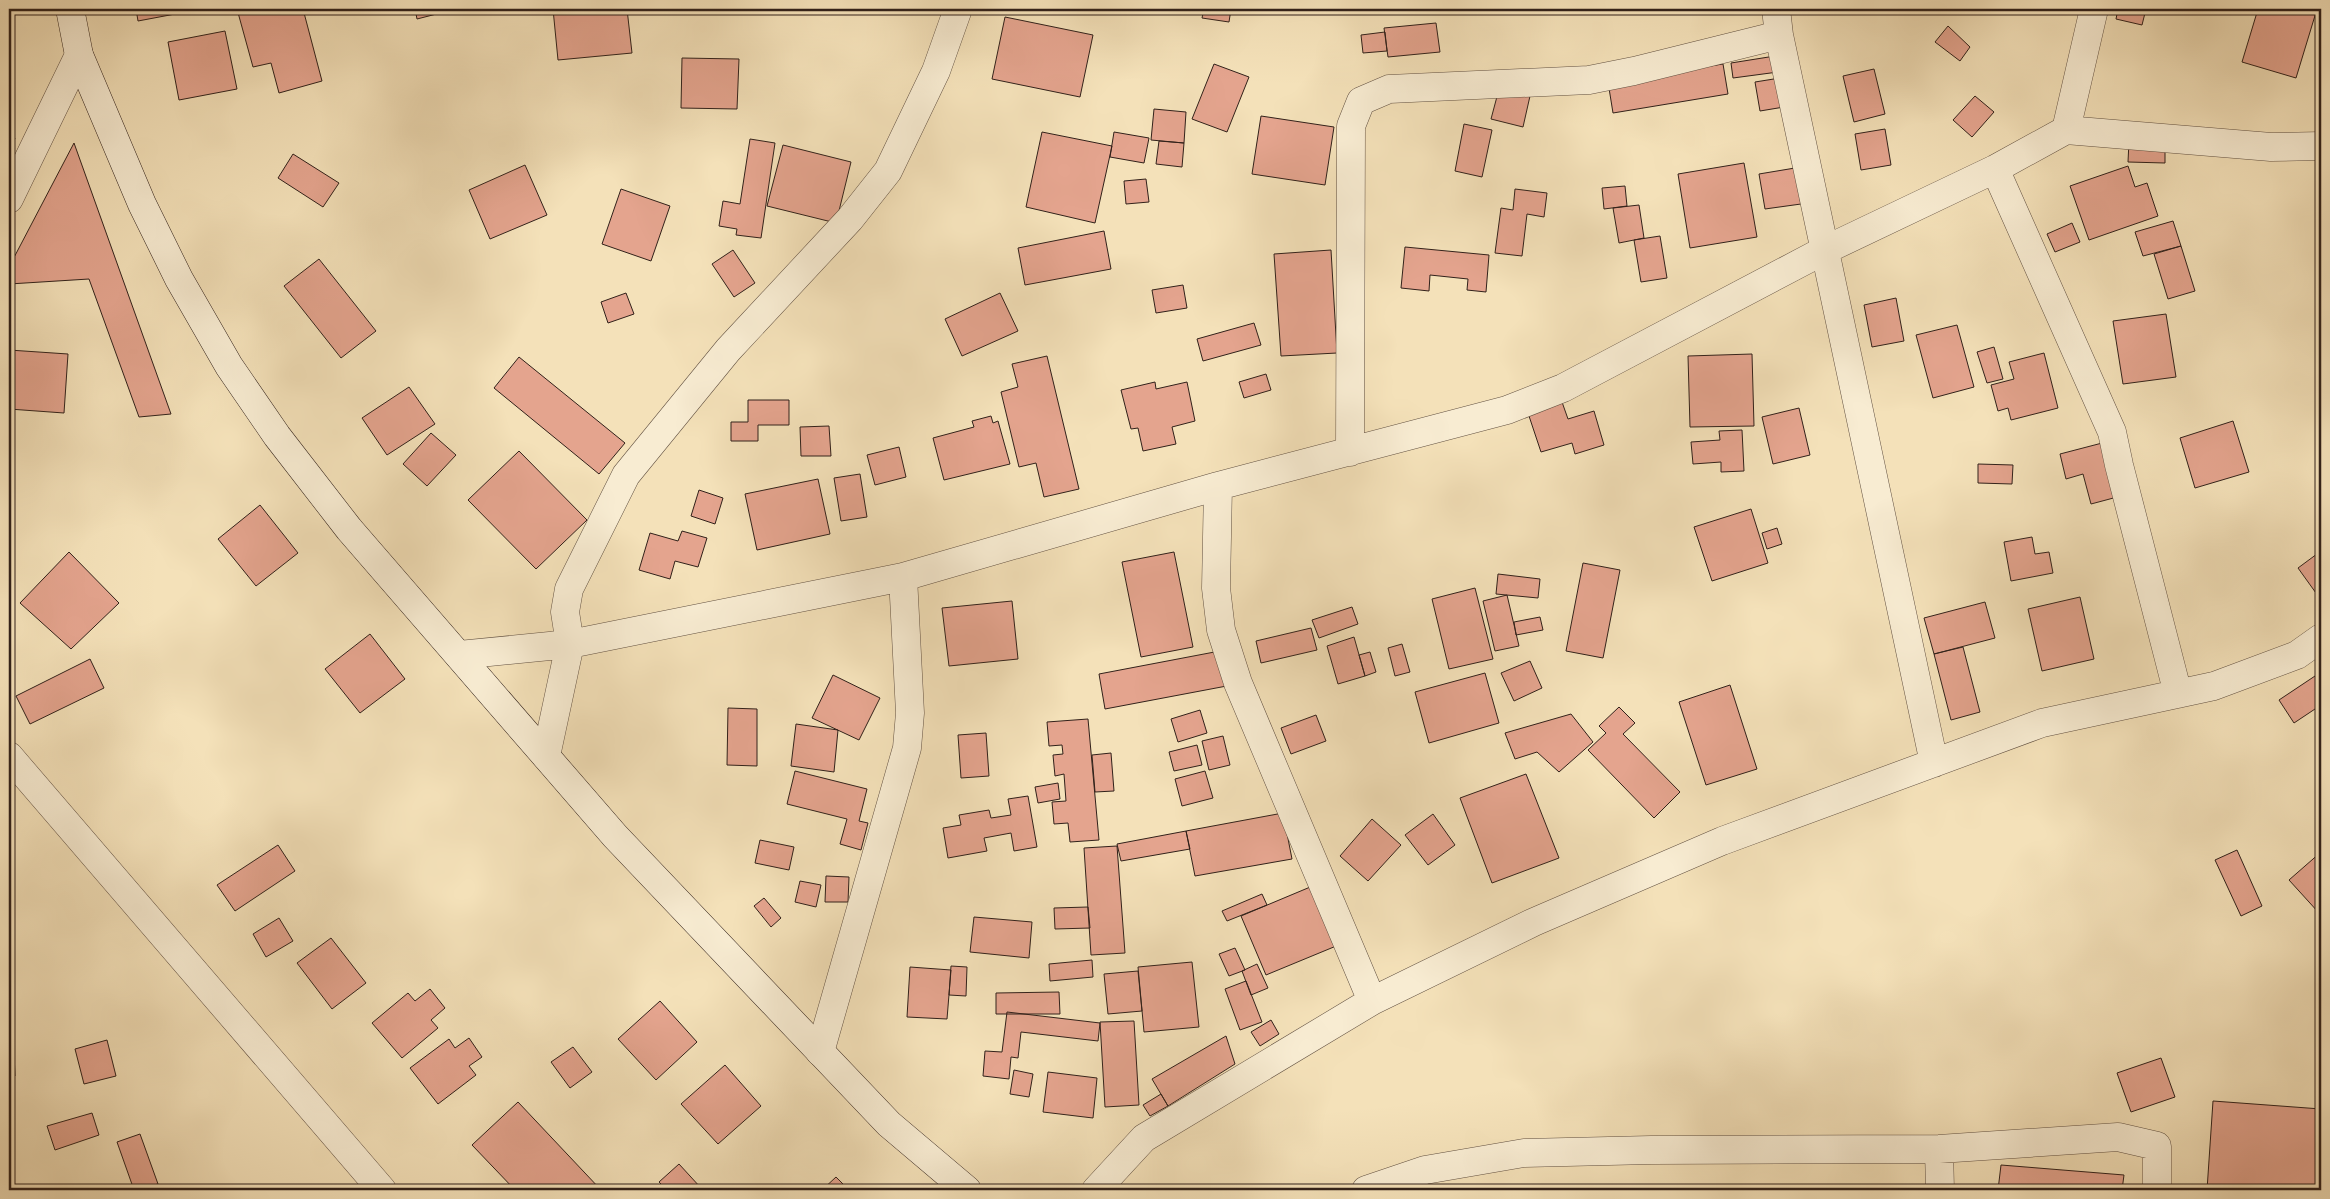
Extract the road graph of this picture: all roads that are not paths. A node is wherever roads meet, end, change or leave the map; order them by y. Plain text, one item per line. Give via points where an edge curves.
1 (70, 9) edge
2 (958, 9) edge
3 (2094, 9) edge
4 (1777, 22) edge
5 (79, 55) junction
6 (2066, 130) junction
7 (2321, 146) edge
8 (1995, 168) junction
9 (9, 199) edge
10 (1823, 252) junction
11 (1350, 452) junction
12 (1218, 486) junction
13 (903, 577) junction
14 (2321, 638) edge
15 (570, 644) junction
16 (459, 655) junction
17 (2178, 694) junction
18 (9, 756) edge
19 (546, 756) junction
20 (1934, 763) junction
21 (1372, 1001) junction
22 (820, 1052) junction
23 (1939, 1149) junction
24 (382, 1190) edge
25 (967, 1190) edge
26 (1096, 1190) edge
27 (1366, 1190) edge
28 (1940, 1190) edge
29 (2157, 1190) edge

1 - 5 street
2 - 15 street via 936,71 888,171 850,220 728,350 626,475 569,589 565,612
3 - 6 street
4 - 10 street
4 - 11 street via 1634,71 1589,80 1389,89 1361,101 1351,126
5 - 9 street
5 - 16 street via 142,204 179,279 229,366 276,436 337,513
6 - 7 street via 2272,147
6 - 8 street
8 - 10 street
8 - 17 street via 2112,432
10 - 11 street via 1563,388 1507,410
10 - 20 street
11 - 12 street
12 - 13 street
12 - 21 street via 1216,588 1221,630 1238,683
13 - 15 street
13 - 22 street via 910,713 907,748
14 - 17 street via 2297,655 2214,686
15 - 16 street
15 - 19 street
16 - 19 street
17 - 20 street via 2042,723
18 - 24 street
19 - 22 street via 615,836
20 - 21 street via 1714,845 1534,922
21 - 26 street via 1144,1138
22 - 25 street via 889,1124
23 - 27 street via 1524,1153 1425,1170
23 - 28 street
23 - 29 street via 2118,1137 2157,1146

